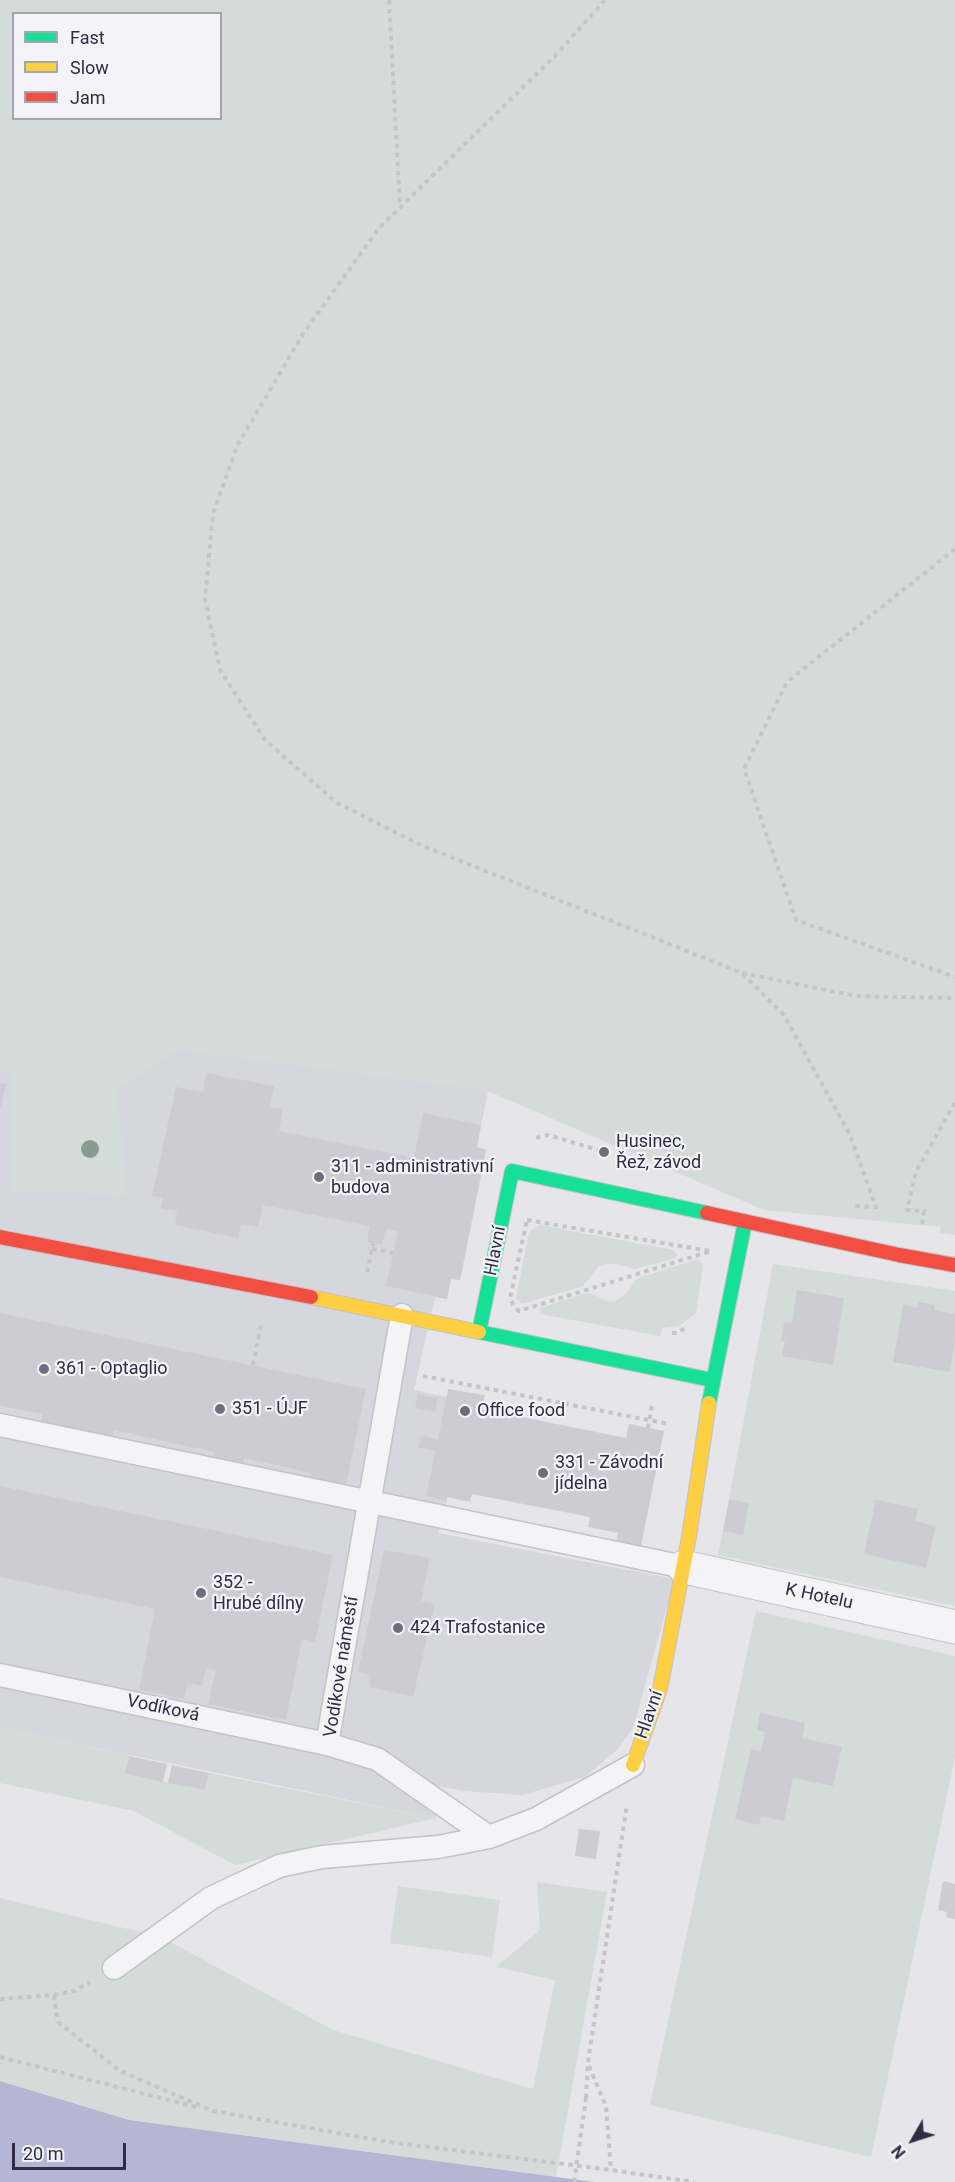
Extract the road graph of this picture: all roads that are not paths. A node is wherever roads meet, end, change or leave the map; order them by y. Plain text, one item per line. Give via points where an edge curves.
1 (745, 1222) junction
2 (0, 1237) edge
3 (955, 1265) edge
4 (402, 1315) junction
5 (479, 1332) junction
6 (712, 1380) junction
7 (0, 1425) edge
8 (370, 1502) junction
9 (684, 1567) junction
10 (955, 1627) edge
11 (0, 1674) edge
12 (327, 1744) junction
13 (633, 1765) joint
14 (489, 1837) junction
15 (114, 1968) dead end

1 - 3 street, Hlavní
1 - 5 street, Hlavní via 512,1171
1 - 6 street, Hlavní
2 - 4 street
4 - 5 street
4 - 8 lane, Vodíkové náměstí
5 - 6 street
6 - 9 street, Hlavní
7 - 8 lane
8 - 9 lane
8 - 12 lane, Vodíkové náměstí
9 - 10 street, K Hotelu
9 - 13 street, Hlavní via 660,1689
11 - 12 lane, Vodíková
12 - 14 lane, Vodíkové náměstí via 377,1759
13 - 14 lane via 536,1819
14 - 15 lane via 438,1847 322,1857 279,1866 211,1898

